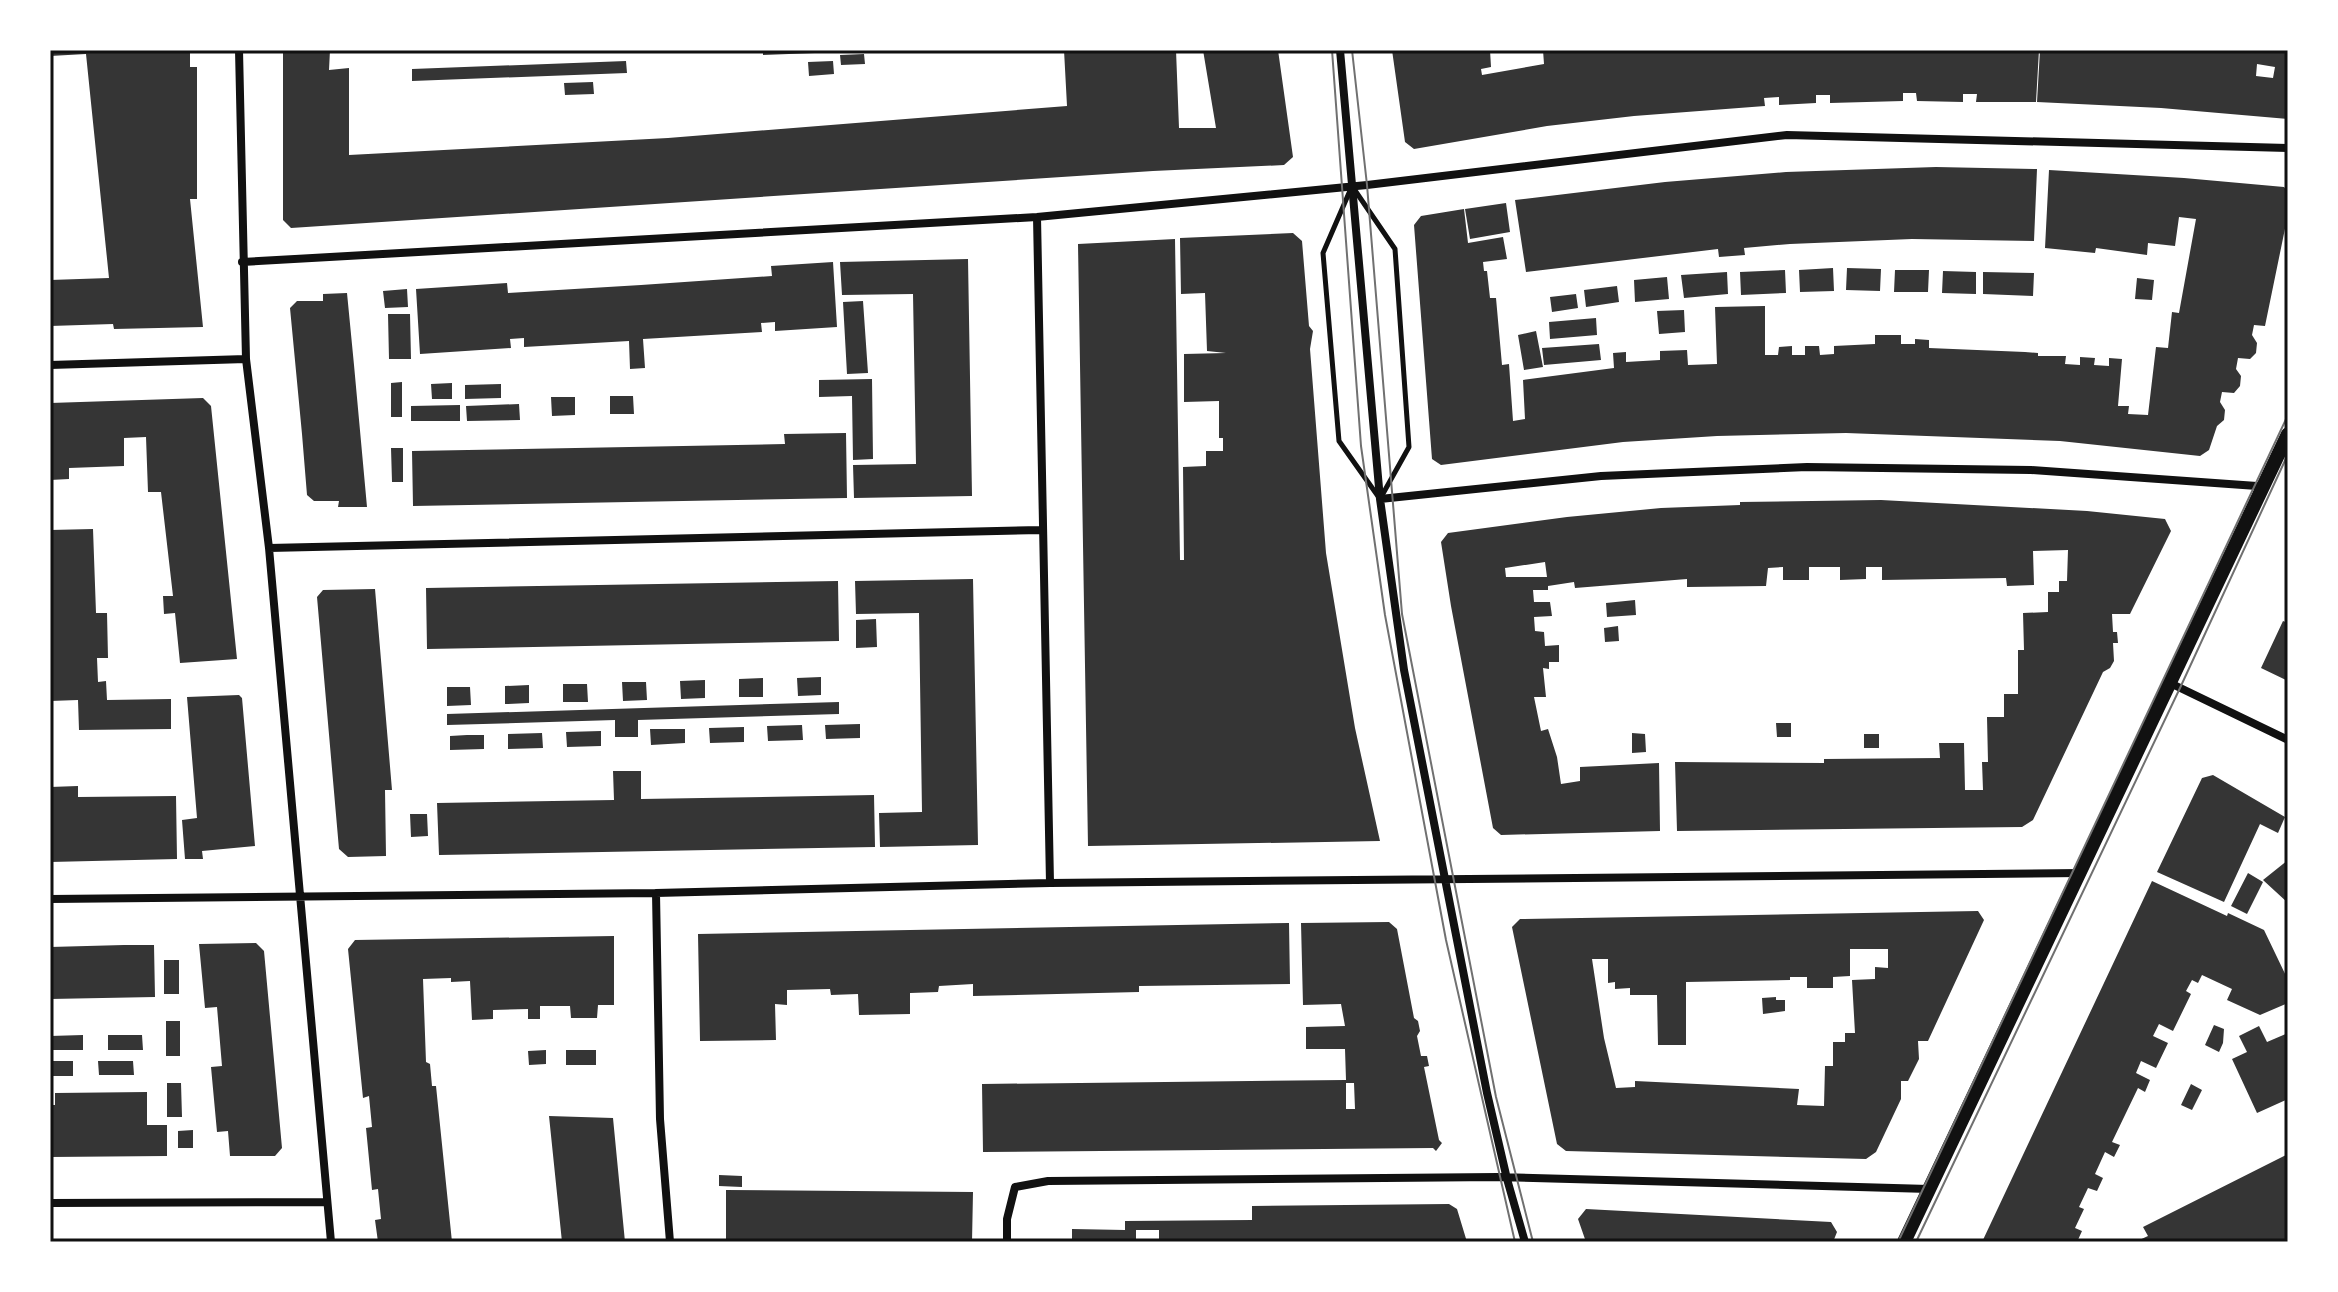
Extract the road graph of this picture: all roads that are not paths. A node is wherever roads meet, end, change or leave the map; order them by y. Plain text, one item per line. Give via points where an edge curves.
1 (239, 50) edge
2 (1340, 50) edge
3 (2288, 148) edge
4 (1352, 186) junction
5 (1037, 217) junction
6 (242, 262) junction
7 (246, 359) junction
8 (50, 365) edge
9 (2288, 434) edge
10 (2263, 488) junction
11 (1380, 499) junction
12 (1041, 530) junction
13 (269, 548) junction
14 (2170, 683) junction
15 (2288, 740) edge
16 (2082, 873) junction
17 (1443, 880) junction
18 (1050, 883) junction
19 (656, 893) junction
20 (302, 896) junction
21 (50, 899) edge
22 (1507, 1179) junction
23 (1929, 1189) junction
24 (326, 1202) junction
25 (50, 1203) edge
26 (331, 1242) edge
27 (670, 1242) edge
28 (1007, 1242) edge
29 (1525, 1242) edge
30 (1904, 1242) edge

1 - 6 street
2 - 4 street
3 - 4 street via 1787,135
4 - 5 street
4 - 11 street
5 - 6 street
5 - 12 street
6 - 7 street
7 - 8 street
7 - 13 street
9 - 10 street
10 - 11 street via 2031,470 1807,467 1601,476
10 - 14 street
11 - 17 street via 1404,670
12 - 13 street
12 - 18 street
13 - 20 street
14 - 15 street
14 - 16 street
16 - 17 street
16 - 23 street
17 - 18 street
17 - 22 street
18 - 19 street
19 - 20 street
19 - 27 street via 660,1119
20 - 21 street
20 - 24 street
22 - 23 street
22 - 28 street via 1048,1181 1015,1187
22 - 29 street
23 - 30 street
24 - 25 street
24 - 26 street

